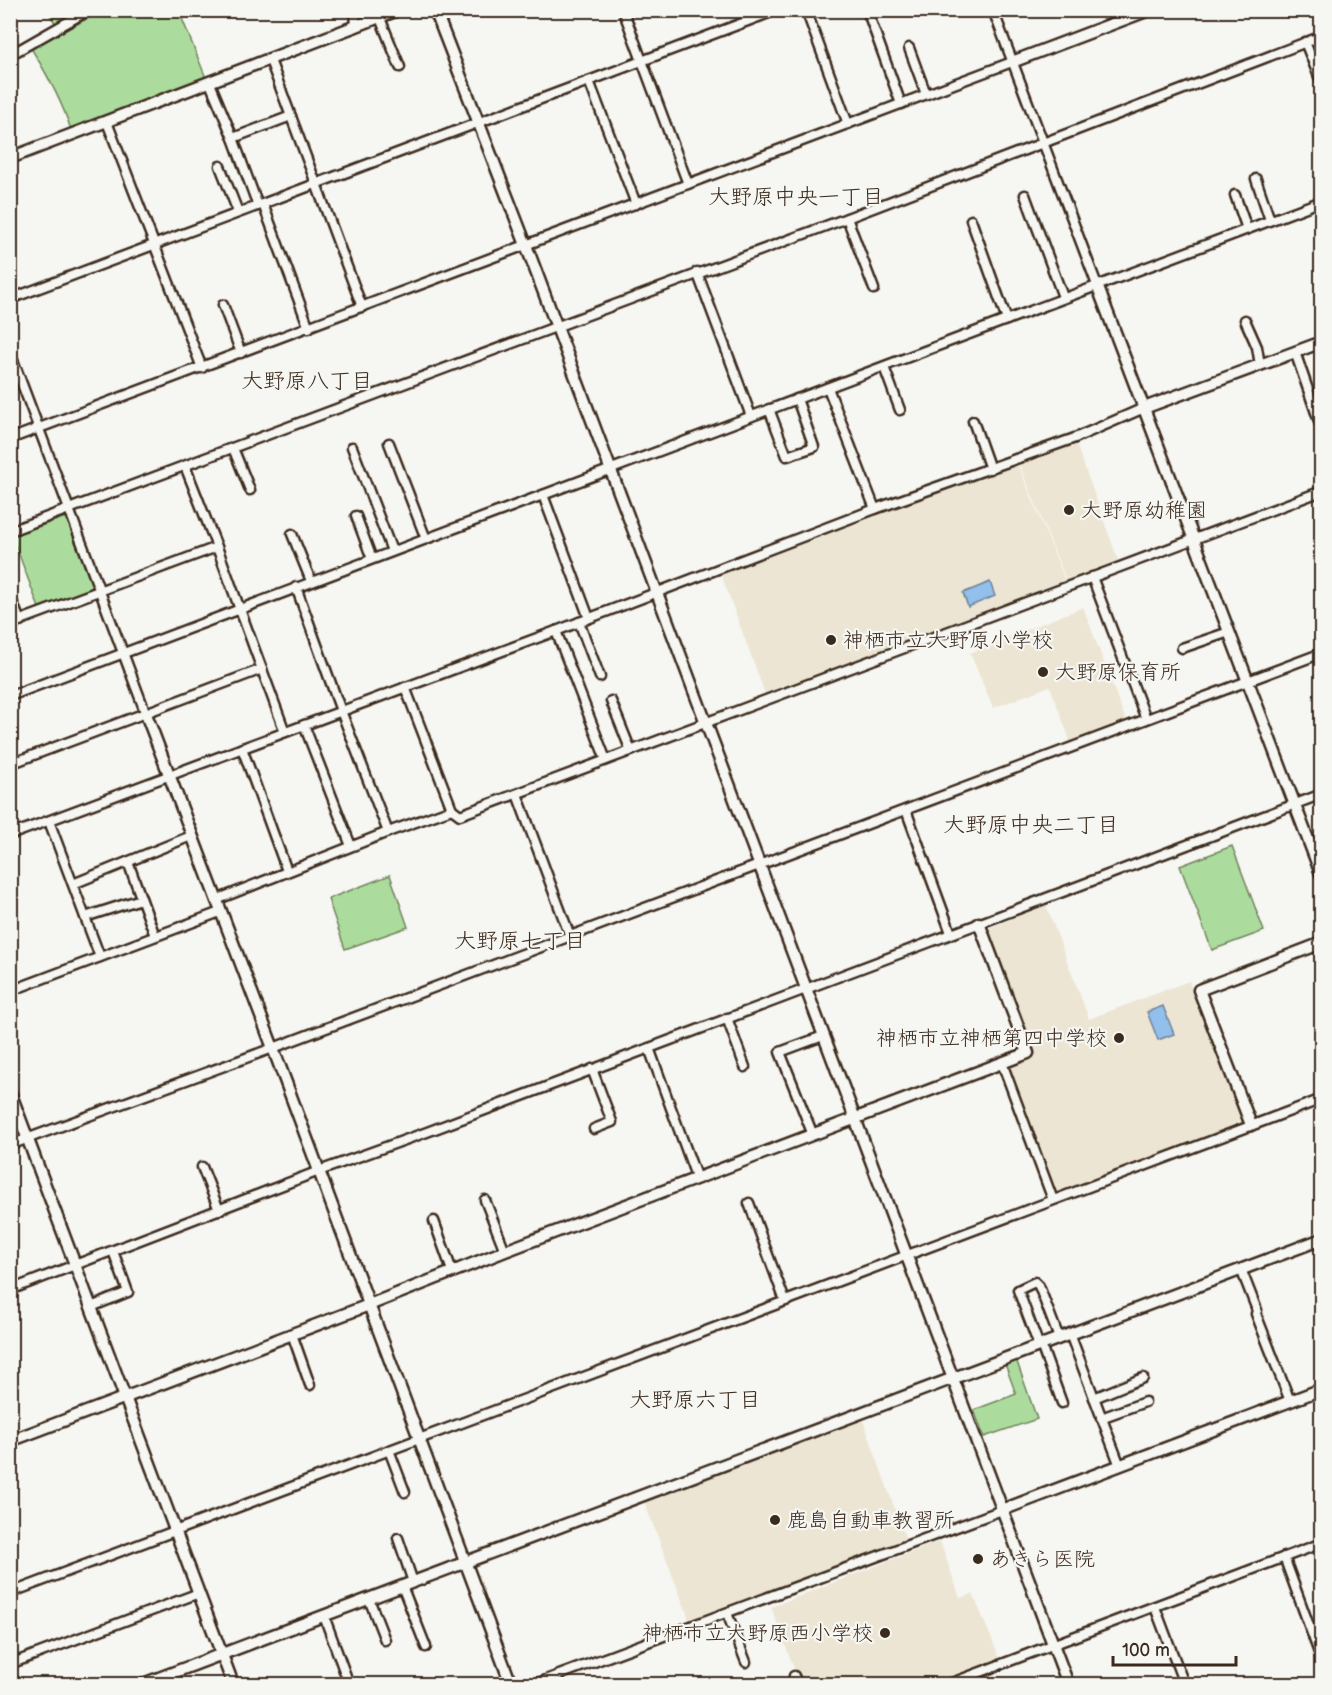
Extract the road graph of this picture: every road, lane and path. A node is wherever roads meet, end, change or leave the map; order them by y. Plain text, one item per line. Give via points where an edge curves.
1 (89, 10) edge
2 (355, 10) edge
3 (398, 10) edge
4 (435, 10) edge
5 (623, 10) edge
6 (777, 10) edge
7 (806, 10) edge
8 (867, 10) edge
9 (993, 10) edge
10 (1149, 10) edge
11 (380, 18) junction
12 (356, 27) junction
13 (1322, 36) edge
14 (1305, 42) junction
15 (909, 48) dead end
16 (10, 55) edge
17 (270, 60) junction
18 (642, 61) junction
19 (1012, 62) junction
20 (400, 67) dead end
21 (1318, 68) edge
22 (589, 81) junction
23 (210, 83) junction
24 (1322, 84) edge
25 (926, 94) junction
26 (901, 104) junction
27 (291, 116) junction
28 (107, 122) junction
29 (478, 122) junction
30 (848, 124) junction
31 (233, 138) junction
32 (1044, 142) junction
33 (10, 158) edge
34 (220, 166) dead end
35 (1256, 179) dead end
36 (316, 183) junction
37 (688, 184) junction
38 (1025, 195) dead end
39 (1235, 195) dead end
40 (1322, 201) edge
41 (636, 204) junction
42 (261, 205) junction
43 (238, 212) junction
44 (847, 218) junction
45 (971, 220) dead end
46 (1270, 220) junction
47 (1247, 229) junction
48 (153, 244) junction
49 (526, 245) junction
50 (697, 272) junction
51 (1097, 285) junction
52 (874, 289) dead end
53 (1063, 297) junction
54 (10, 298) edge
55 (223, 305) dead end
56 (362, 307) junction
57 (1007, 320) junction
58 (1245, 320) dead end
59 (556, 326) junction
60 (309, 328) junction
61 (1322, 342) edge
62 (10, 352) edge
63 (1295, 352) junction
64 (241, 353) junction
65 (1260, 365) junction
66 (884, 367) junction
67 (202, 368) junction
68 (828, 388) junction
69 (797, 399) junction
70 (1144, 408) junction
71 (769, 409) junction
72 (900, 410) dead end
73 (751, 416) junction
74 (973, 421) dead end
75 (1321, 427) edge
76 (39, 429) junction
77 (10, 439) edge
78 (389, 443) dead end
79 (352, 447) dead end
80 (233, 448) junction
81 (185, 466) junction
82 (990, 468) junction
83 (610, 469) junction
84 (250, 490) dead end
85 (1322, 491) edge
86 (543, 495) junction
87 (69, 508) junction
88 (875, 509) junction
89 (356, 516) dead end
90 (10, 531) edge
91 (292, 534) dead end
92 (426, 539) junction
93 (1194, 539) junction
94 (217, 547) junction
95 (392, 551) junction
96 (372, 559) junction
97 (1092, 577) junction
98 (311, 581) junction
99 (296, 587) junction
100 (100, 591) junction
101 (657, 591) junction
102 (10, 596) edge
103 (238, 609) junction
104 (589, 618) junction
105 (20, 621) junction
106 (579, 622) junction
107 (10, 624) edge
108 (556, 631) junction
109 (1229, 632) junction
110 (1182, 648) dead end
111 (122, 653) junction
112 (1322, 653) edge
113 (262, 669) junction
114 (600, 677) dead end
115 (1247, 681) junction
116 (405, 687) junction
117 (10, 696) edge
118 (611, 701) dead end
119 (341, 711) junction
120 (146, 714) junction
121 (1146, 719) junction
122 (705, 723) junction
123 (304, 725) junction
124 (285, 732) junction
125 (242, 748) junction
126 (631, 751) junction
127 (606, 760) junction
128 (10, 764) edge
129 (169, 776) junction
130 (517, 794) junction
131 (1322, 794) edge
132 (1294, 804) junction
133 (452, 809) junction
134 (906, 810) junction
135 (49, 821) junction
136 (388, 832) junction
137 (10, 835) edge
138 (191, 837) junction
139 (351, 846) junction
140 (128, 862) junction
141 (759, 865) junction
142 (287, 871) junction
143 (1322, 876) edge
144 (73, 884) junction
145 (141, 898) junction
146 (216, 900) junction
147 (220, 912) junction
148 (85, 917) junction
149 (979, 923) junction
150 (951, 933) junction
151 (155, 936) junction
152 (570, 936) junction
153 (1322, 943) edge
154 (100, 957) junction
155 (806, 988) junction
156 (10, 991) edge
157 (727, 1018) junction
158 (823, 1036) junction
159 (273, 1048) junction
160 (649, 1048) junction
161 (1002, 1063) junction
162 (746, 1067) dead end
163 (592, 1069) junction
164 (10, 1092) edge
165 (1322, 1099) edge
166 (854, 1119) junction
167 (1251, 1125) junction
168 (594, 1129) dead end
169 (813, 1135) junction
170 (28, 1139) junction
171 (10, 1145) edge
172 (202, 1167) dead end
173 (319, 1171) junction
174 (697, 1179) junction
175 (485, 1200) dead end
176 (1053, 1200) junction
177 (749, 1203) dead end
178 (219, 1210) junction
179 (434, 1221) dead end
180 (1322, 1239) edge
181 (113, 1251) junction
182 (505, 1251) junction
183 (906, 1255) junction
184 (76, 1266) junction
185 (1241, 1269) junction
186 (452, 1271) junction
187 (11, 1289) edge
188 (785, 1300) junction
189 (369, 1305) junction
190 (91, 1307) junction
191 (292, 1334) junction
192 (1064, 1336) junction
193 (1040, 1346) junction
194 (953, 1378) junction
195 (1143, 1378) dead end
196 (310, 1385) dead end
197 (1322, 1389) edge
198 (125, 1397) junction
199 (1094, 1398) junction
200 (1290, 1401) junction
201 (1145, 1402) dead end
202 (1062, 1404) dead end
203 (1101, 1418) junction
204 (418, 1439) junction
205 (10, 1441) edge
206 (389, 1450) junction
207 (1119, 1466) junction
208 (405, 1492) dead end
209 (1002, 1510) junction
210 (175, 1531) junction
211 (398, 1538) dead end
212 (1322, 1543) edge
213 (1284, 1557) junction
214 (466, 1562) junction
215 (413, 1582) junction
216 (402, 1586) junction
217 (10, 1593) edge
218 (199, 1593) junction
219 (369, 1599) junction
220 (1155, 1607) junction
221 (727, 1613) junction
222 (324, 1616) junction
223 (385, 1641) dead end
224 (1053, 1645) junction
225 (426, 1647) dead end
226 (221, 1655) junction
227 (1322, 1661) edge
228 (746, 1662) dead end
229 (10, 1664) edge
230 (346, 1676) dead end
231 (143, 1684) edge
232 (233, 1684) edge
233 (511, 1684) edge
234 (535, 1684) edge
235 (949, 1684) edge
236 (1068, 1684) edge
237 (1184, 1684) edge

1 - 16 street
2 - 12 street
3 - 11 street
4 - 29 street
5 - 18 street
6 - 18 street
7 - 30 street
8 - 26 street
9 - 19 street
10 - 19 street
11 - 12 street
11 - 20 street
12 - 17 street
13 - 14 street
14 - 21 street
14 - 32 street
15 - 25 street
17 - 23 street
17 - 27 street
18 - 22 street
18 - 37 street
19 - 25 street
19 - 32 street
21 - 24 street
22 - 29 street
22 - 41 street
23 - 28 street
23 - 31 street
25 - 26 street
26 - 30 street
27 - 31 street
27 - 36 street
28 - 33 street
28 - 48 street
29 - 36 street
29 - 49 street
30 - 37 street
31 - 42 street
32 - 44 street
32 - 51 street
34 - 43 street
35 - 46 street
36 - 42 street
36 - 56 street
37 - 41 street
38 - 53 street
39 - 47 street
40 - 46 street
41 - 49 street
42 - 43 street
42 - 60 street
43 - 48 street
44 - 50 street
44 - 52 street
45 - 57 street
46 - 47 street
47 - 51 street
48 - 54 street
48 - 67 street
49 - 56 street
49 - 59 street
50 - 59 street
50 - 73 street
51 - 53 street
51 - 70 street
53 - 57 street
55 - 64 street
56 - 60 street
57 - 66 street
58 - 65 street
59 - 80 street
59 - 83 street
60 - 64 street
61 - 63 street
62 - 76 street
63 - 65 street
63 - 75 street
64 - 67 street
65 - 70 street
66 - 68 street
66 - 72 street
67 - 76 street
68 - 69 street
68 - 88 street
69 - 71 street
69 - 71 street via 814,447 787,456
70 - 82 street
70 - 93 street
71 - 73 street
73 - 83 street
74 - 82 street
76 - 77 street
76 - 87 street
78 - 92 street
79 - 95 street
80 - 81 street
80 - 84 street
81 - 87 street
81 - 94 street
82 - 88 street
83 - 86 street
83 - 101 street
85 - 93 street
86 - 92 street
86 - 104 street
87 - 90 street
87 - 100 street
88 - 101 street
89 - 96 street
91 - 98 street
92 - 95 street
93 - 97 street
93 - 109 street
94 - 100 street
94 - 103 street
95 - 96 street
96 - 98 street
97 - 121 street
97 - 122 street
98 - 99 street
99 - 103 street
99 - 119 street
100 - 105 street
100 - 111 street
101 - 104 street
101 - 122 street
102 - 105 street
103 - 111 street
103 - 113 street
104 - 106 street
105 - 107 street
106 - 108 street
106 - 114 street
108 - 116 street
108 - 127 street
109 - 110 street
109 - 115 street
111 - 117 street
111 - 120 street
112 - 115 street
113 - 120 street
113 - 124 street
115 - 121 street
115 - 132 street
116 - 119 street
116 - 133 street
118 - 126 street
119 - 123 street
119 - 136 street
120 - 128 street
120 - 129 street
121 - 134 street
122 - 126 street
122 - 141 street
123 - 124 street
123 - 139 street
124 - 125 street
125 - 129 street
125 - 142 street
126 - 127 street
127 - 130 street
129 - 135 street
129 - 138 street
130 - 133 street via 460,815
130 - 152 street
131 - 132 street
132 - 143 street
132 - 149 street
133 - 136 street
134 - 141 street
134 - 150 street
135 - 137 street
135 - 144 street
136 - 139 street
138 - 140 street
138 - 146 street
139 - 142 street
140 - 144 street
140 - 145 street
141 - 152 street
141 - 155 street
142 - 146 street
144 - 148 street
145 - 148 street
145 - 151 street
146 - 147 street
147 - 151 street
147 - 159 street
148 - 154 street
149 - 150 street
149 - 161 street via 1028,1053
150 - 155 street
151 - 154 street
152 - 159 street
153 - 167 street via 1199,990
154 - 156 street
155 - 157 street
155 - 158 street
157 - 160 street
157 - 162 street
158 - 166 street
158 - 169 street via 780,1052
159 - 170 street
159 - 173 street
160 - 163 street
160 - 174 street
161 - 166 street
161 - 176 street
163 - 168 street via 612,1122
163 - 173 street
164 - 170 street
165 - 167 street
166 - 169 street
166 - 183 street
167 - 176 street
169 - 174 street
170 - 171 street
170 - 184 street
172 - 178 street
173 - 178 street
173 - 189 street
174 - 182 street
175 - 182 street
176 - 183 street
177 - 188 street
178 - 181 street
179 - 186 street
180 - 185 street
181 - 184 street
181 - 190 street via 128,1292
182 - 186 street
183 - 188 street
183 - 194 street
184 - 187 street
184 - 190 street
185 - 192 street
185 - 200 street
186 - 189 street
188 - 204 street
189 - 191 street
189 - 204 street
190 - 198 street
191 - 196 street
191 - 198 street
192 - 193 street
192 - 193 street via 1035,1282 1018,1290
192 - 199 street
193 - 194 street
193 - 202 street
194 - 209 street
194 - 214 street
195 - 199 street
197 - 200 street
198 - 205 street
198 - 210 street
199 - 203 street
200 - 207 street
201 - 203 street
203 - 207 street
204 - 206 street
204 - 214 street
206 - 208 street
206 - 210 street
207 - 209 street
209 - 221 street
209 - 224 street
210 - 217 street
210 - 218 street
211 - 215 street
212 - 213 street
213 - 220 street
213 - 227 street
214 - 215 street
214 - 233 street
215 - 216 street
216 - 219 street
216 - 225 street
218 - 226 street
218 - 229 street
219 - 222 street
219 - 223 street
220 - 224 street
220 - 237 street
221 - 228 street
221 - 234 street
222 - 226 street
222 - 230 street
224 - 235 street
224 - 236 street
226 - 231 street
226 - 232 street

